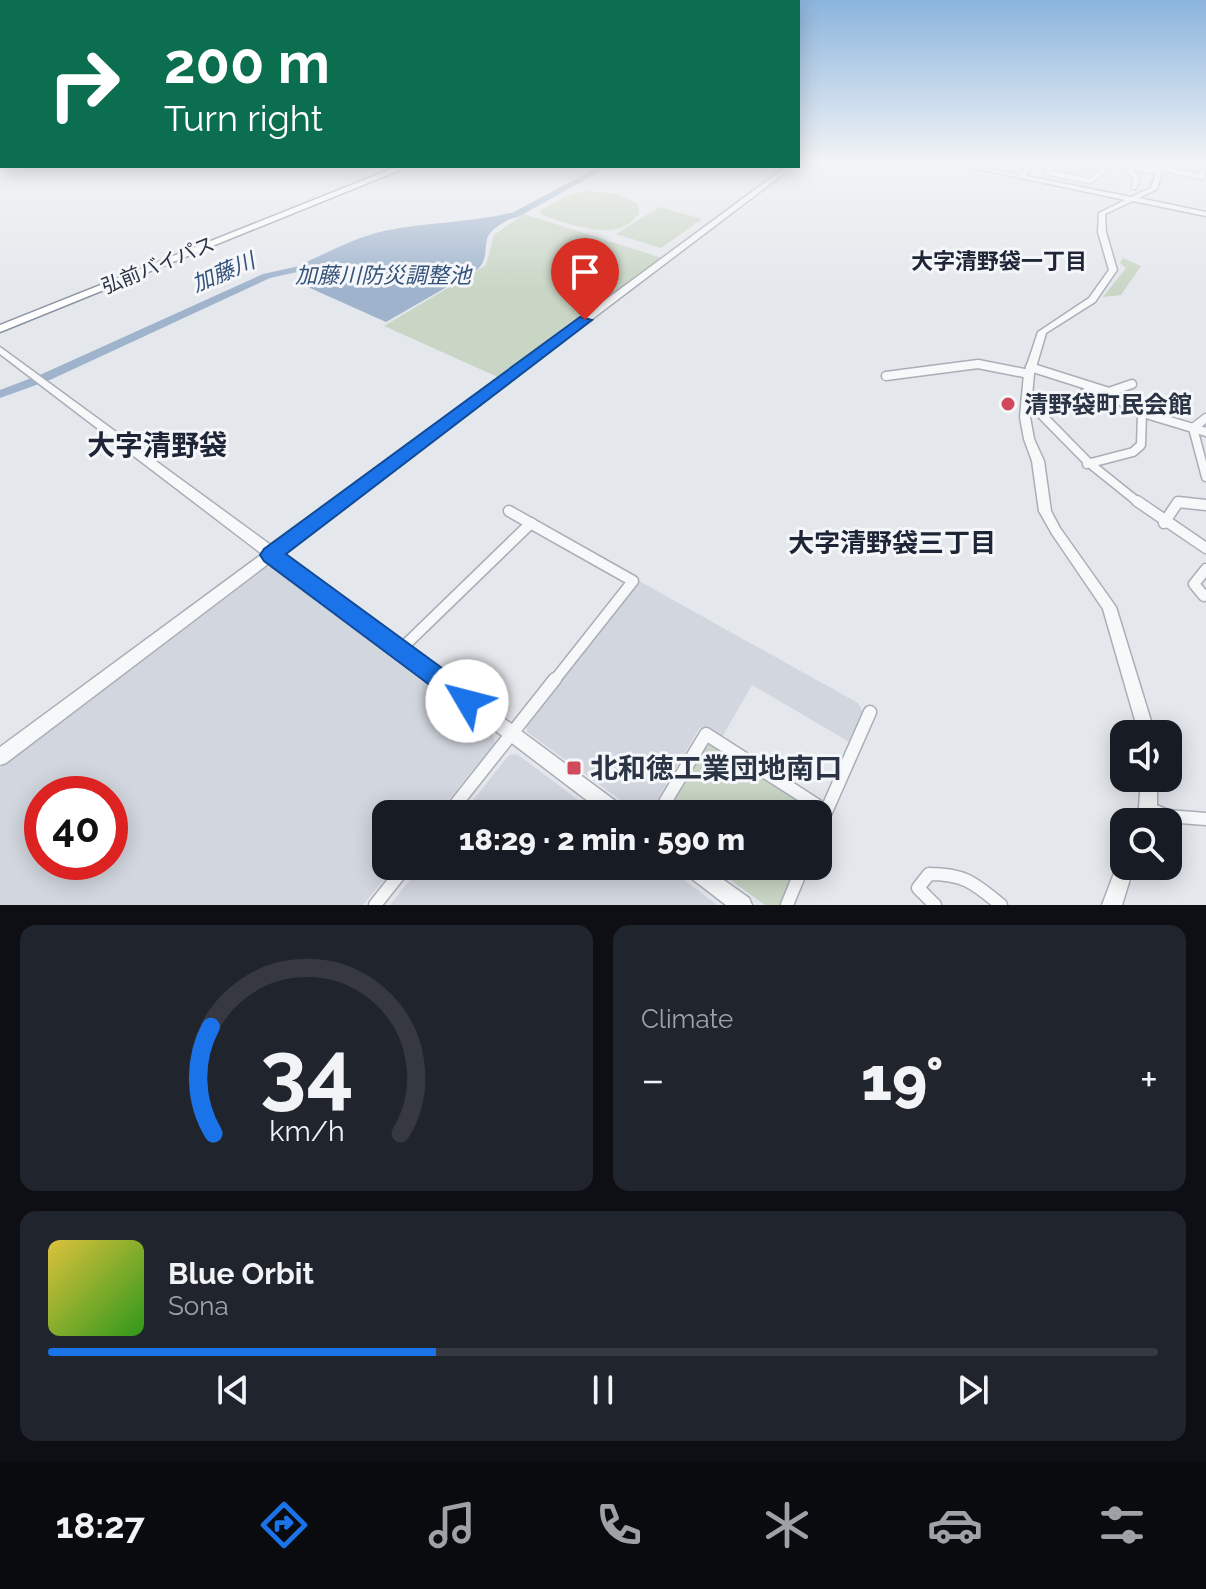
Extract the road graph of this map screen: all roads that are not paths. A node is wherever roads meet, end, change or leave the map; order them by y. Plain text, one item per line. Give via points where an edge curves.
1 (299, 205) edge
2 (306, 205) edge
3 (739, 205) edge
4 (1112, 205) edge
5 (1175, 205) edge
6 (1206, 214) edge
7 (0, 326) edge
8 (0, 350) edge
9 (1030, 371) junction
10 (886, 376) dead end
11 (1132, 384) dead end
12 (1092, 388) junction
13 (1109, 392) junction
14 (1026, 398) junction
15 (1082, 409) dead end
16 (1142, 413) junction
17 (1206, 418) edge
18 (1193, 428) junction
19 (1206, 432) edge
20 (1087, 464) junction
21 (1206, 477) edge
22 (1206, 505) edge
23 (509, 511) dead end
24 (531, 523) junction
25 (1164, 523) junction
26 (1206, 548) edge
27 (271, 555) junction
28 (1206, 569) edge
29 (1204, 596) edge
30 (399, 651) junction
31 (870, 712) dead end
32 (1143, 720) edge
33 (512, 735) junction
34 (0, 757) edge
35 (459, 800) edge
36 (600, 800) edge
37 (666, 800) edge
38 (809, 800) edge
39 (831, 800) edge
40 (1182, 817) edge
41 (1206, 819) edge
42 (395, 880) edge
43 (708, 880) edge
44 (797, 880) edge
45 (1120, 880) edge
46 (375, 905) edge
47 (742, 905) edge
48 (787, 905) edge
49 (935, 905) edge
50 (1001, 905) edge
51 (1112, 905) edge

1 - 7 highway, 弘前バイパス
2 - 7 highway, 弘前バイパス
3 - 27 street
4 - 9 street via 1101,215 1113,260 1109,277 1092,300 1042,332
5 - 6 street
8 - 27 street
9 - 10 street via 978,364
9 - 12 street
9 - 14 street
11 - 13 street
12 - 13 street
12 - 15 street via 1078,398
13 - 16 street
14 - 20 street
14 - 32 street via 1045,511 1109,607
16 - 18 street
16 - 20 street via 1141,445
17 - 18 street
18 - 19 street
18 - 21 street
20 - 25 street
22 - 25 street via 1178,502
23 - 24 street
24 - 30 street
24 - 33 street via 633,581
25 - 26 street
27 - 30 street
27 - 34 street
28 - 29 street via 1194,584
30 - 33 street
31 - 39 street
33 - 35 street
33 - 36 street
37 - 38 street via 706,734
40 - 41 street
42 - 46 street
43 - 47 street
44 - 48 street
45 - 51 street
49 - 50 street via 918,888 929,874 970,880

